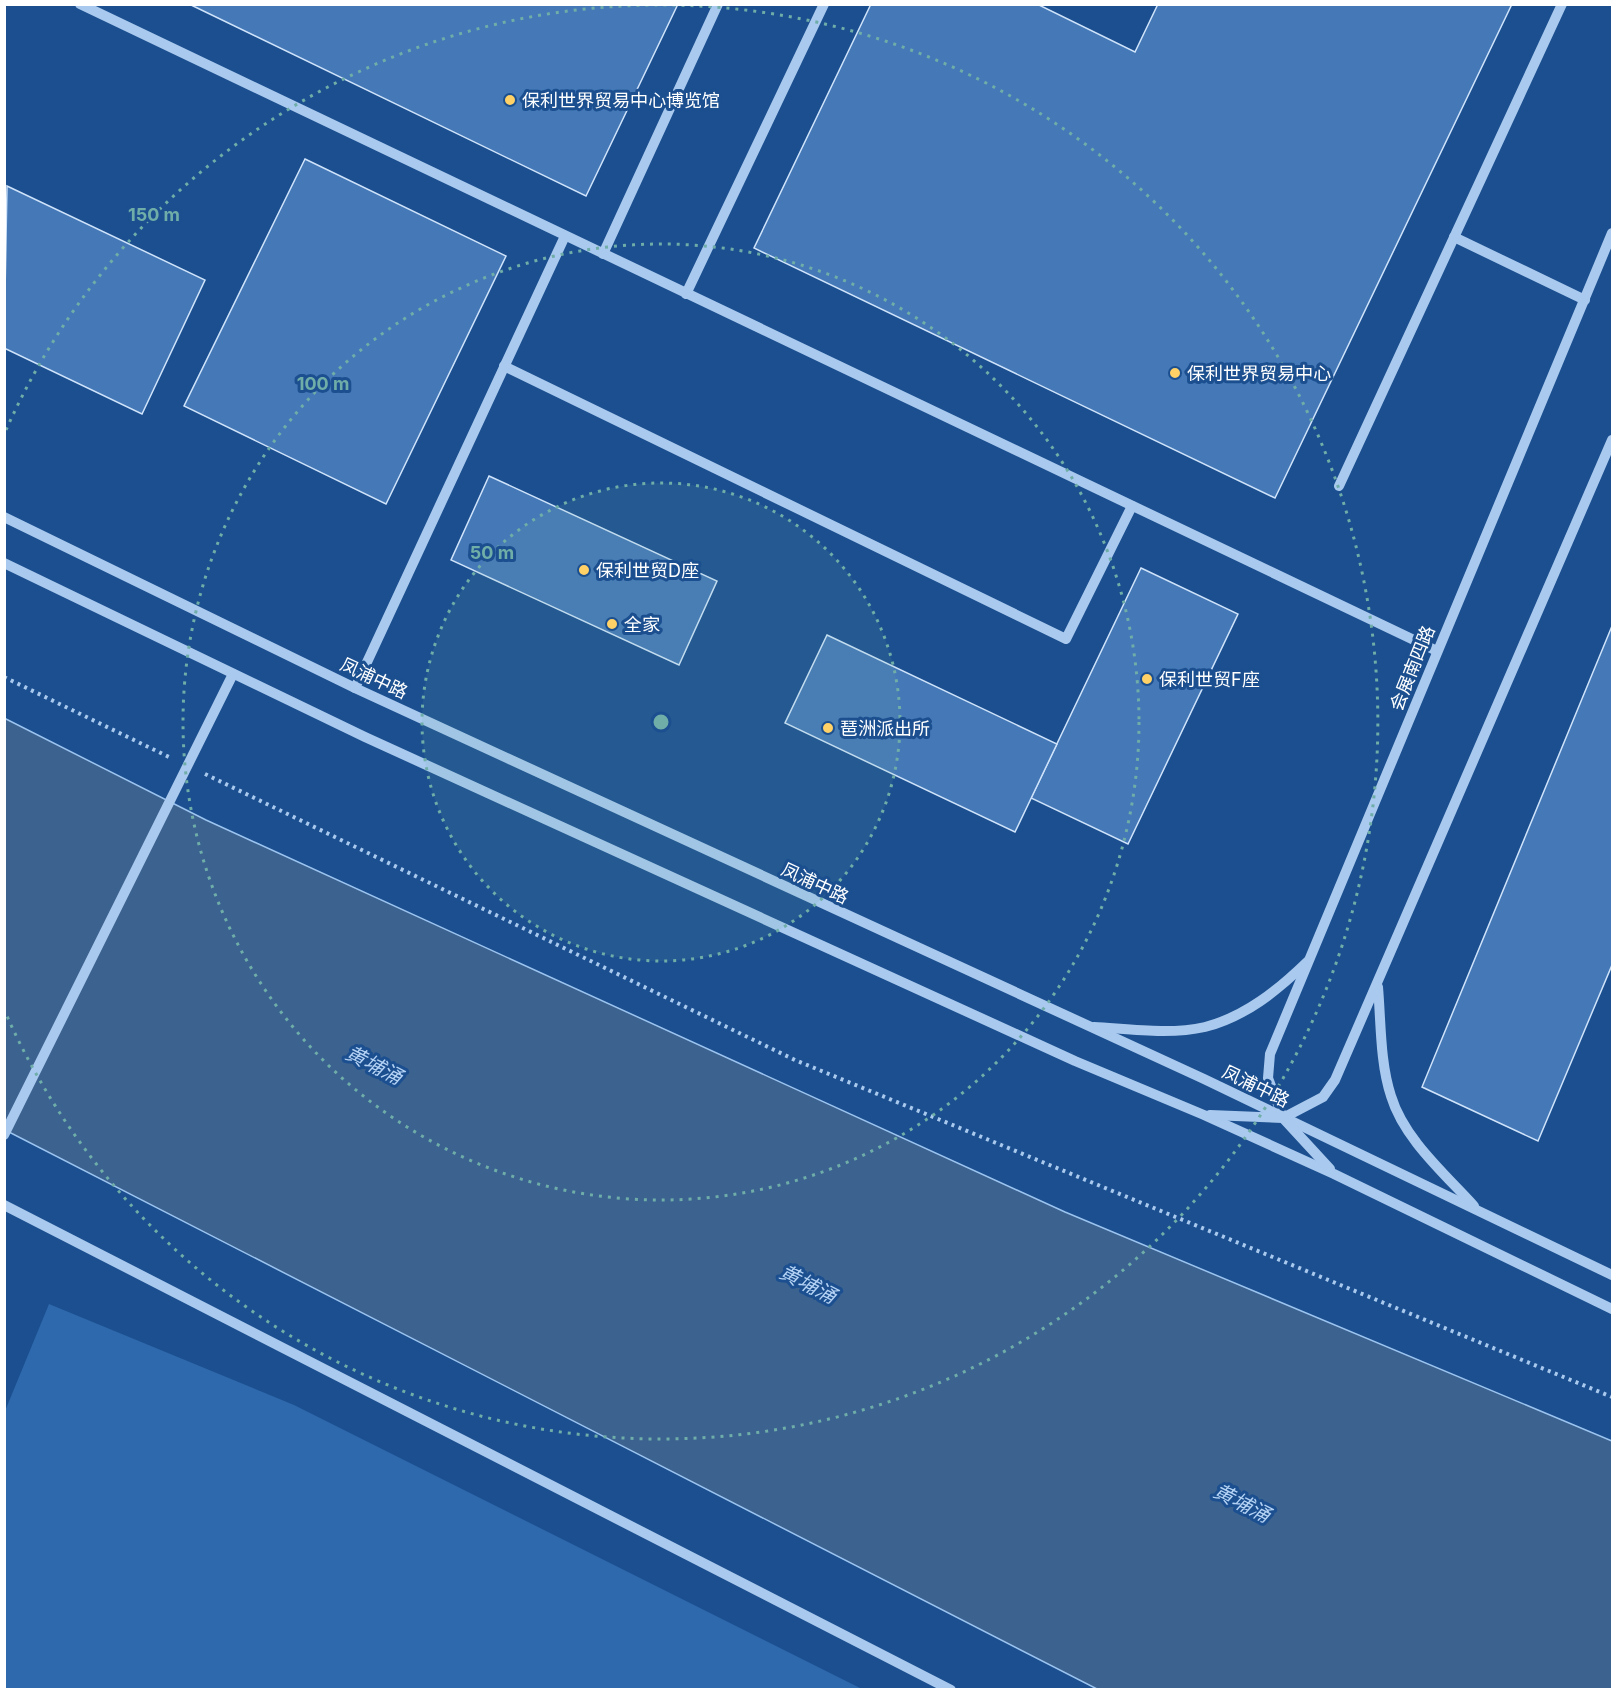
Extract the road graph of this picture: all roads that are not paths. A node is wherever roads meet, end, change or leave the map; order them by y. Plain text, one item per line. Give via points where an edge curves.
1 (80, 4) edge
2 (718, 4) edge
3 (824, 4) edge
4 (1562, 4) edge
5 (1612, 233) edge
6 (565, 236) junction
7 (1454, 237) junction
8 (603, 254) junction
9 (686, 294) junction
10 (1585, 300) junction
11 (504, 366) junction
12 (1612, 440) edge
13 (1339, 486) dead end
14 (1132, 506) junction
15 (4, 517) edge
16 (4, 563) edge
17 (1437, 651) junction
18 (233, 674) junction
19 (355, 688) junction
20 (1311, 958) junction
21 (1378, 986) junction
22 (1085, 1026) junction
23 (1204, 1115) junction
24 (1282, 1118) junction
25 (4, 1135) edge
26 (1334, 1174) junction
27 (4, 1205) edge
28 (1478, 1210) junction
29 (1612, 1275) edge
30 (1612, 1308) edge
31 (951, 1689) edge

1 - 6 street
2 - 8 street
3 - 9 street
4 - 7 street
5 - 10 street, 会展南四路
6 - 8 street
6 - 11 street
7 - 10 street
7 - 13 street
8 - 9 street
9 - 14 street
10 - 17 street, 会展南四路
11 - 14 street via 1066,639
11 - 19 street
12 - 21 street
14 - 17 street
15 - 19 street, 凤浦中路
16 - 18 street
17 - 20 street, 会展南四路
18 - 23 street via 356,734 1064,1056
18 - 25 street, bridge
19 - 22 street, 凤浦中路
20 - 22 street via 1277,991 1206,1027 1171,1030
20 - 24 street, 会展南四路 via 1270,1054 1268,1078
21 - 24 street via 1335,1080 1323,1097
21 - 28 street via 1390,1096 1422,1148
22 - 24 street, 凤浦中路
23 - 24 street
23 - 26 street
24 - 26 street, 会展南四路
24 - 28 street, 凤浦中路
26 - 30 street
27 - 31 street
28 - 29 street, 凤浦中路

